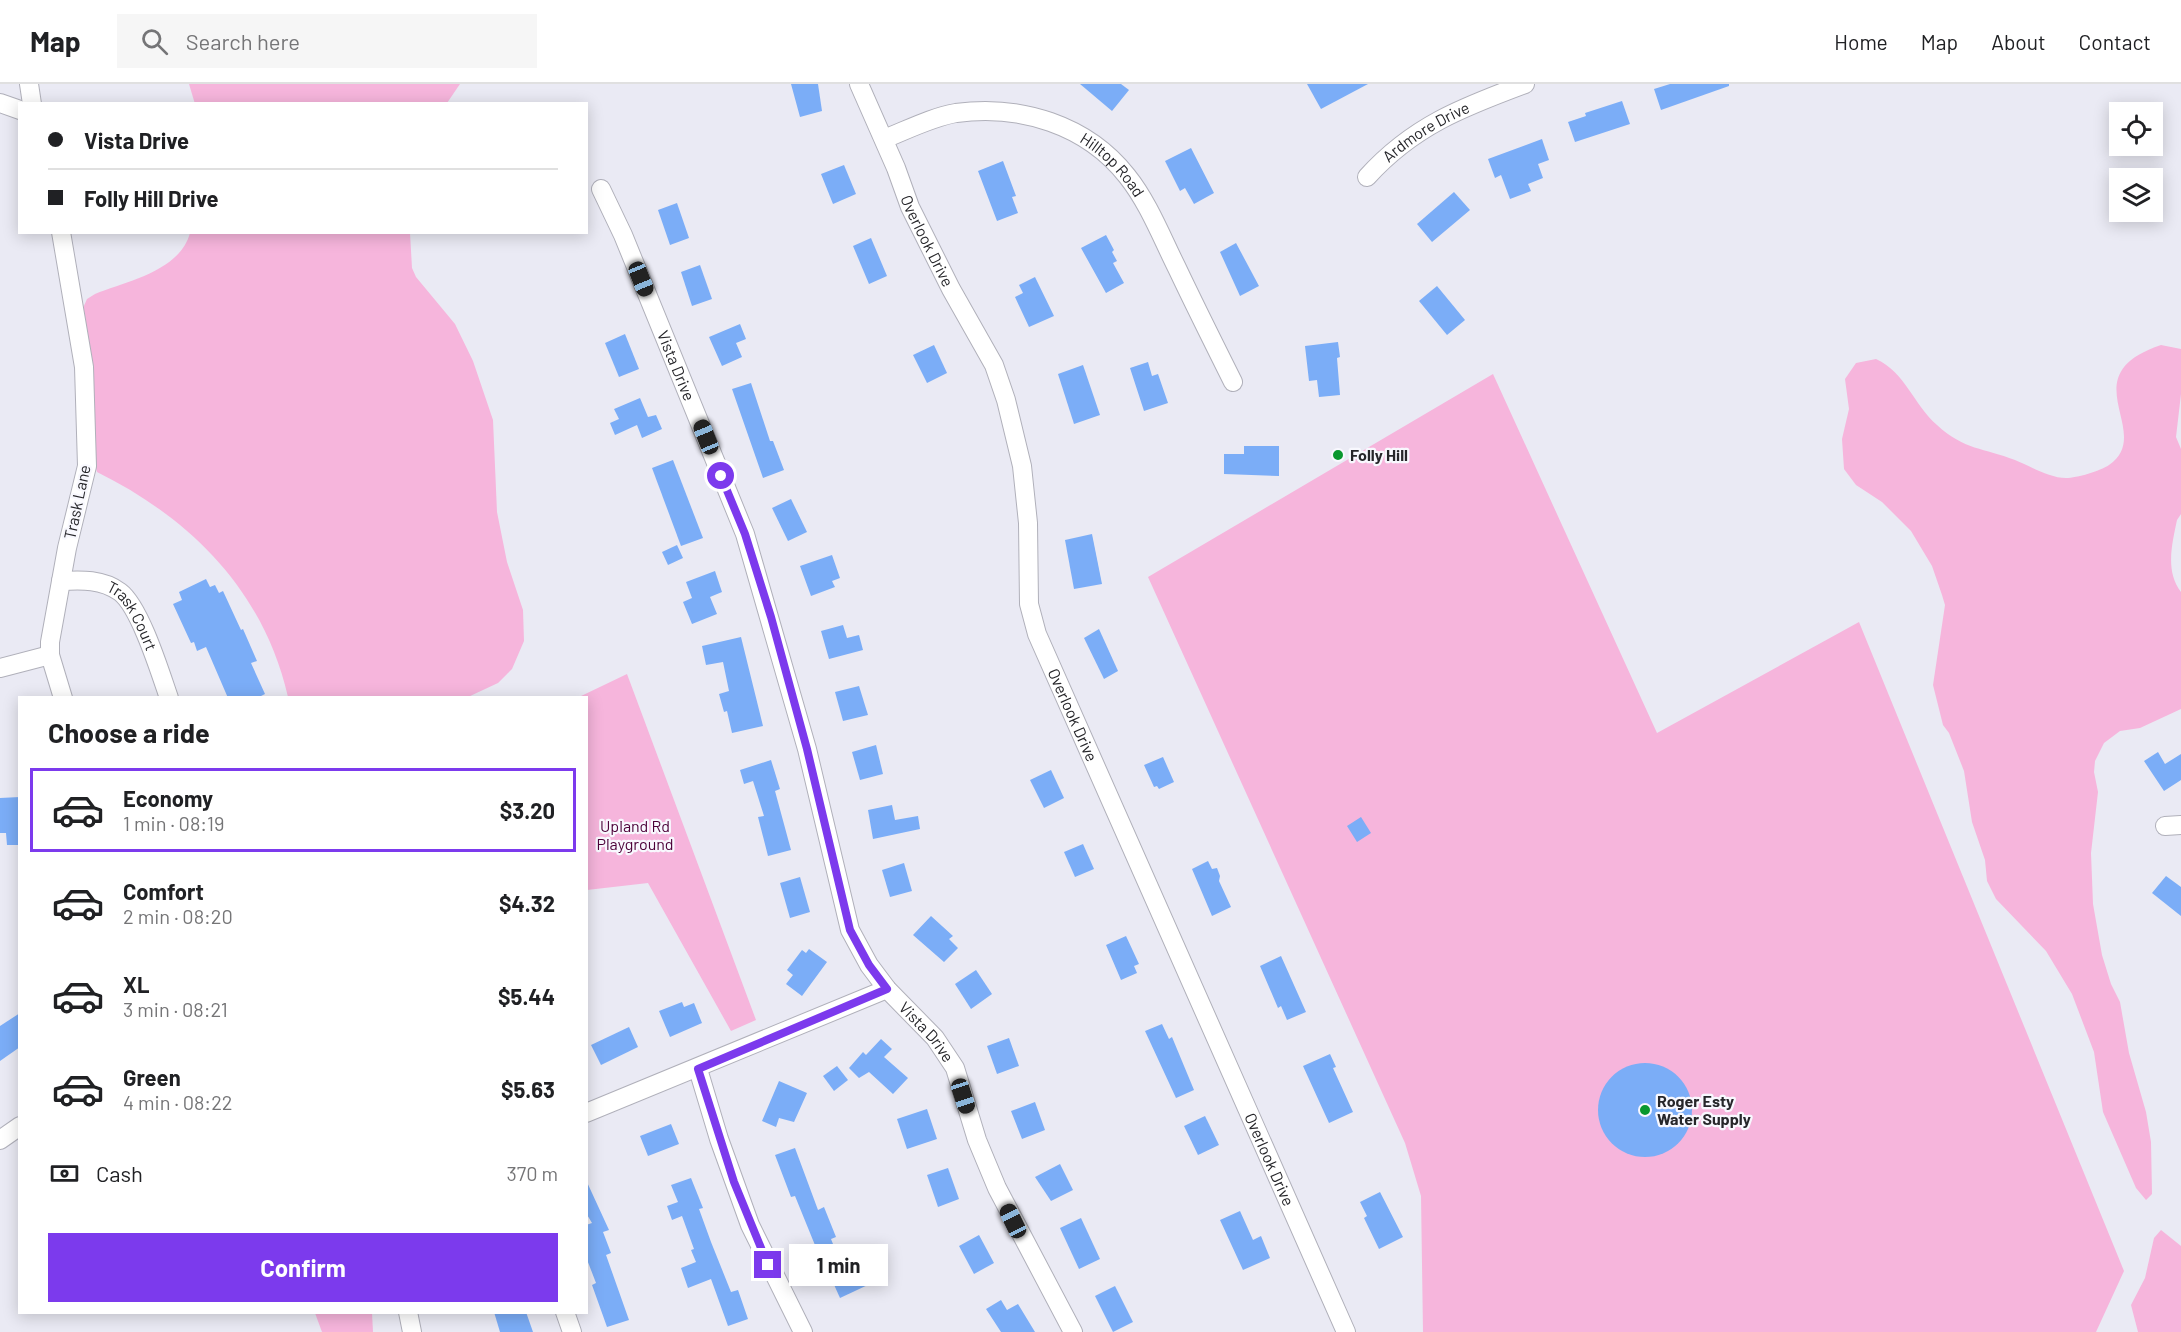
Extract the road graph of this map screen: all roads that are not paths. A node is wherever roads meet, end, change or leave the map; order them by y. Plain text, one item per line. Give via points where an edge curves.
1 (29, 84) edge
2 (858, 84) edge
3 (1525, 84) edge
4 (32, 102) edge
5 (0, 104) edge
6 (18, 109) edge
7 (884, 139) junction
8 (1367, 177) dead end
9 (601, 189) dead end
10 (61, 234) edge
11 (1233, 382) dead end
12 (61, 582) junction
13 (50, 655) junction
14 (0, 668) edge
15 (62, 696) edge
16 (168, 696) edge
17 (887, 989) junction
18 (698, 1069) junction
19 (588, 1112) edge
20 (18, 1127) edge
21 (0, 1140) edge
22 (408, 1314) edge
23 (566, 1314) edge
24 (412, 1332) edge
25 (572, 1332) edge
26 (802, 1332) edge
27 (1074, 1332) edge
28 (1346, 1332) edge

1 - 4 street
2 - 7 street, Overlook Drive
3 - 8 street, Ardmore Drive via 1457,110 1391,150
5 - 6 street
7 - 11 street, Hilltop Road via 954,114 978,111 1033,116 1084,137 1128,177 1161,234
7 - 28 street, Overlook Drive via 910,207 994,365 1006,400 1023,475 1029,604 1037,634
9 - 17 street, Vista Drive via 745,534 807,749 850,930
10 - 12 street, Trask Lane via 84,367 87,466
12 - 13 street, Trask Lane
12 - 16 street, Trask Court via 87,580 120,592 133,607
13 - 14 street
13 - 15 street, Trask Lane
17 - 18 street
17 - 27 street, Vista Drive via 935,1038 955,1068 977,1140 997,1188
18 - 19 street
18 - 26 street via 750,1225
20 - 21 street
22 - 24 street
23 - 25 street

